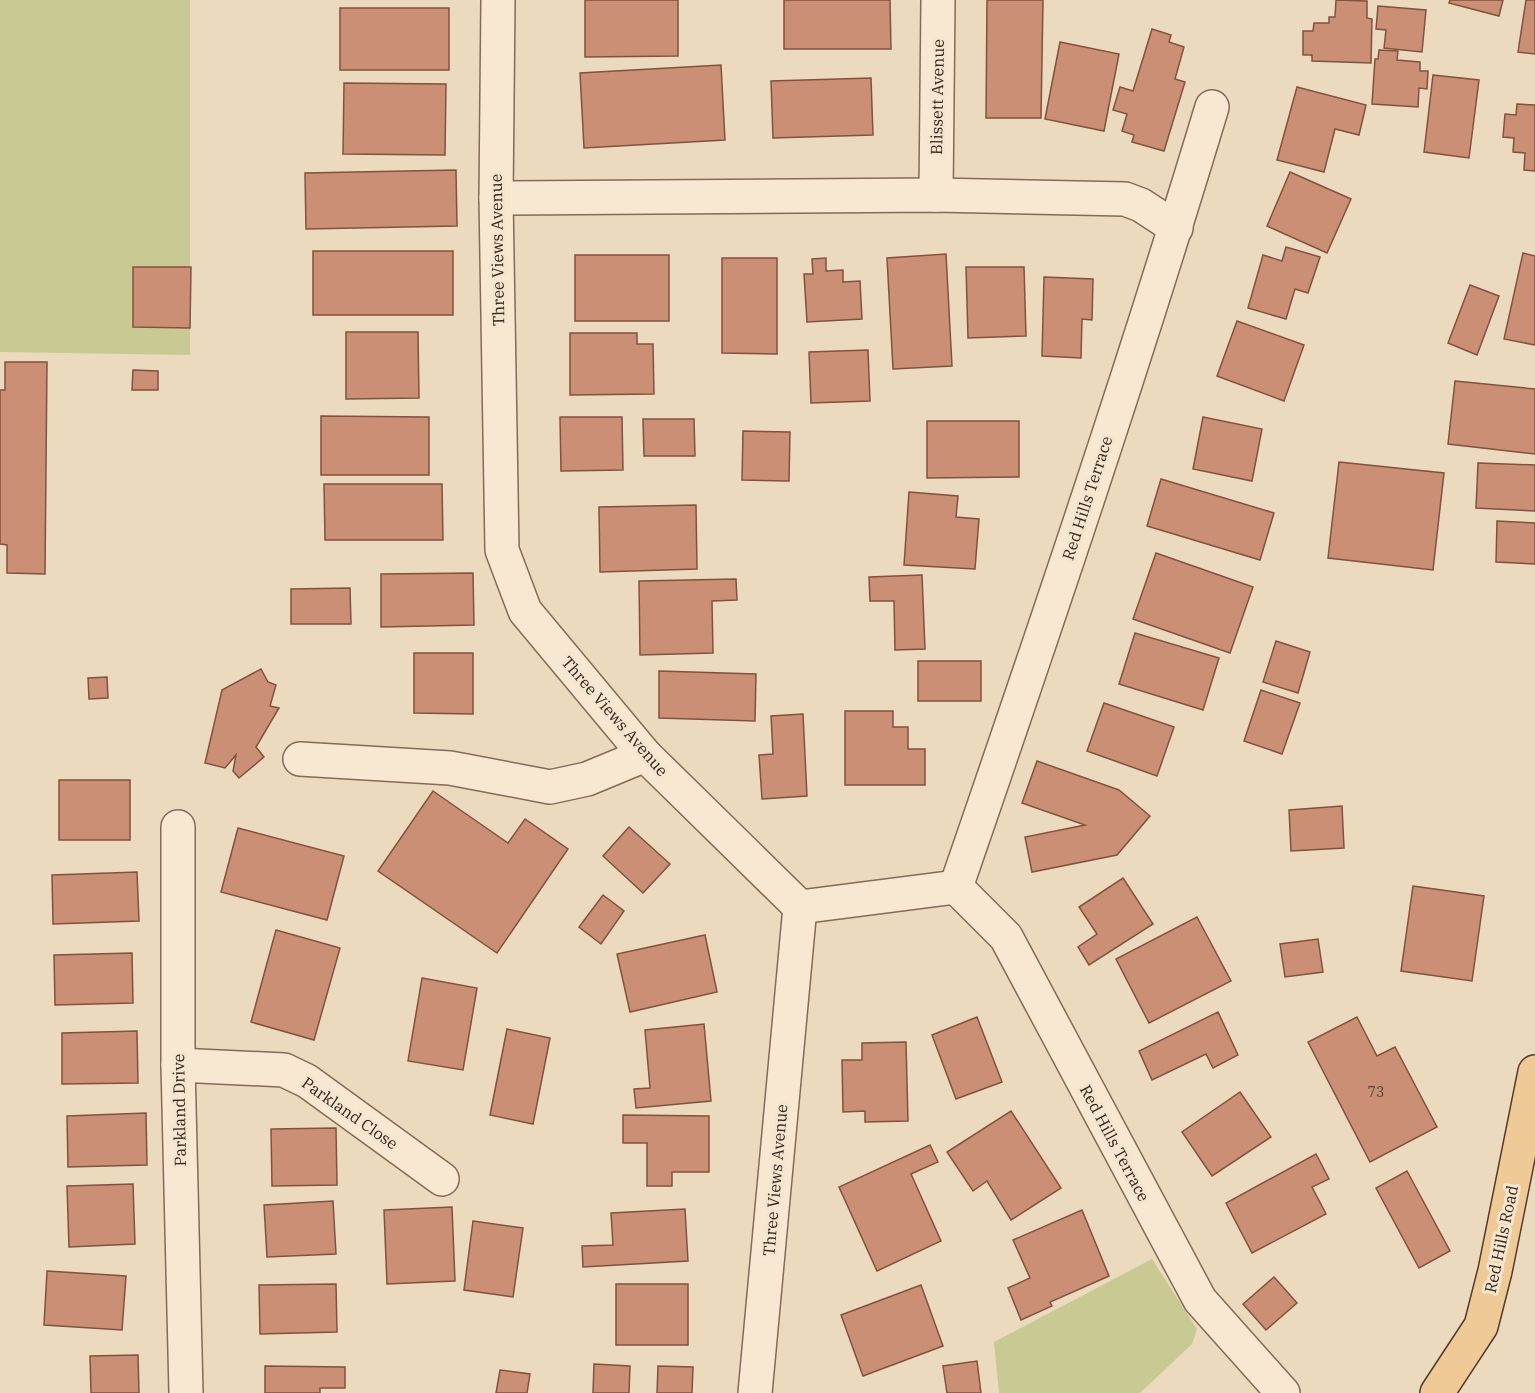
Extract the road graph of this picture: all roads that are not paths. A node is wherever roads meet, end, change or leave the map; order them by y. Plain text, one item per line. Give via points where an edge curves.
1 (498, 0) edge
2 (938, 0) edge
3 (1212, 107) dead end
4 (936, 195) junction
5 (496, 198) junction
6 (1176, 228) junction
7 (645, 755) junction
8 (300, 759) dead end
9 (178, 827) dead end
10 (957, 887) junction
11 (800, 906) junction
12 (178, 1065) junction
13 (1535, 1072) edge
14 (442, 1179) dead end
15 (186, 1393) edge
16 (755, 1393) edge
17 (1283, 1393) edge
18 (1437, 1393) edge

1 - 5 street, Three Views Avenue
2 - 4 street, Blissett Avenue
3 - 6 street, Red Hills Terrace
4 - 5 street
4 - 6 street via 1125,199
5 - 7 street, Three Views Avenue via 502,550 525,611
6 - 10 street, Red Hills Terrace
7 - 8 street via 587,779 550,787 450,768
7 - 11 street, Three Views Avenue
9 - 12 street, Parkland Drive
10 - 11 street
10 - 17 street, Red Hills Terrace via 1006,937 1200,1300
11 - 16 street, Three Views Avenue
12 - 14 street, Parkland Close via 284,1070 306,1081
12 - 15 street, Parkland Drive
13 - 18 main road, Red Hills Road via 1496,1271 1481,1326

